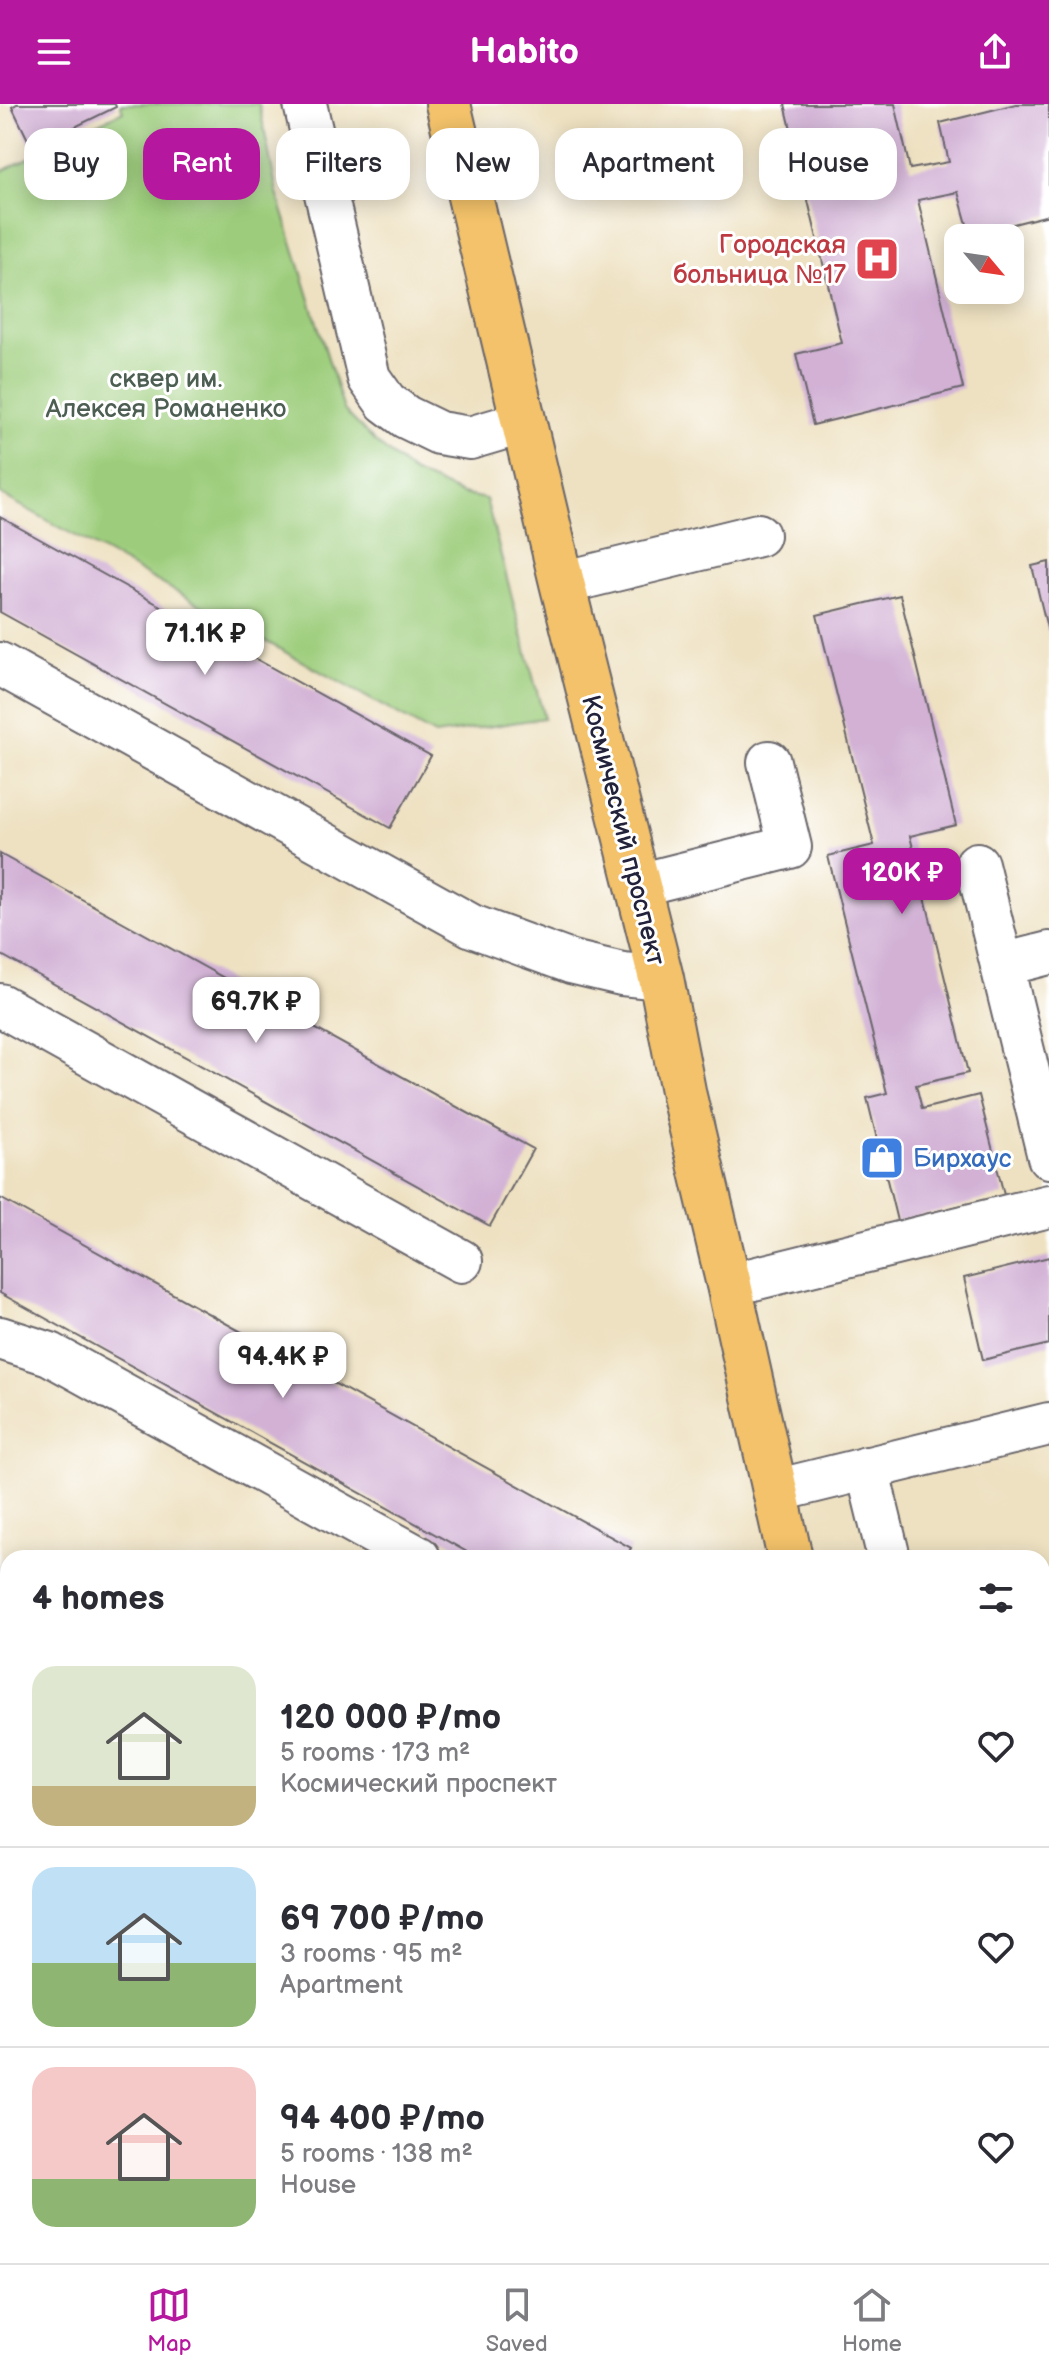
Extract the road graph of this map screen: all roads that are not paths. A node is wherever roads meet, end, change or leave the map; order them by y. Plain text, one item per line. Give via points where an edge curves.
1 (305, 104) edge
2 (448, 104) edge
3 (524, 422) junction
4 (758, 535) dead end
5 (562, 583) junction
6 (0, 664) edge
7 (769, 762) dead end
8 (977, 864) dead end
9 (638, 885) junction
10 (1049, 953) edge
11 (1002, 965) junction
12 (661, 978) junction
13 (0, 1005) edge
14 (1049, 1157) edge
15 (1049, 1206) edge
16 (461, 1261) dead end
17 (729, 1285) junction
18 (0, 1338) edge
19 (1049, 1424) edge
20 (867, 1468) junction
21 (775, 1491) junction
22 (405, 1550) edge
23 (788, 1550) edge
24 (887, 1550) edge

1 - 3 lane via 369,378 386,402 439,433 470,438
2 - 3 main road, Космический проспект
3 - 5 main road, Космический проспект
4 - 5 lane
5 - 9 main road, Космический проспект
6 - 12 lane via 472,926 571,962
7 - 9 lane via 790,847
8 - 11 lane
9 - 12 main road, Космический проспект
10 - 11 lane
11 - 14 lane
12 - 17 main road, Космический проспект
13 - 16 lane
15 - 17 lane
17 - 21 main road, Космический проспект
18 - 22 lane via 50,1354
19 - 20 lane
20 - 21 lane
20 - 24 lane
21 - 23 main road, Космический проспект

